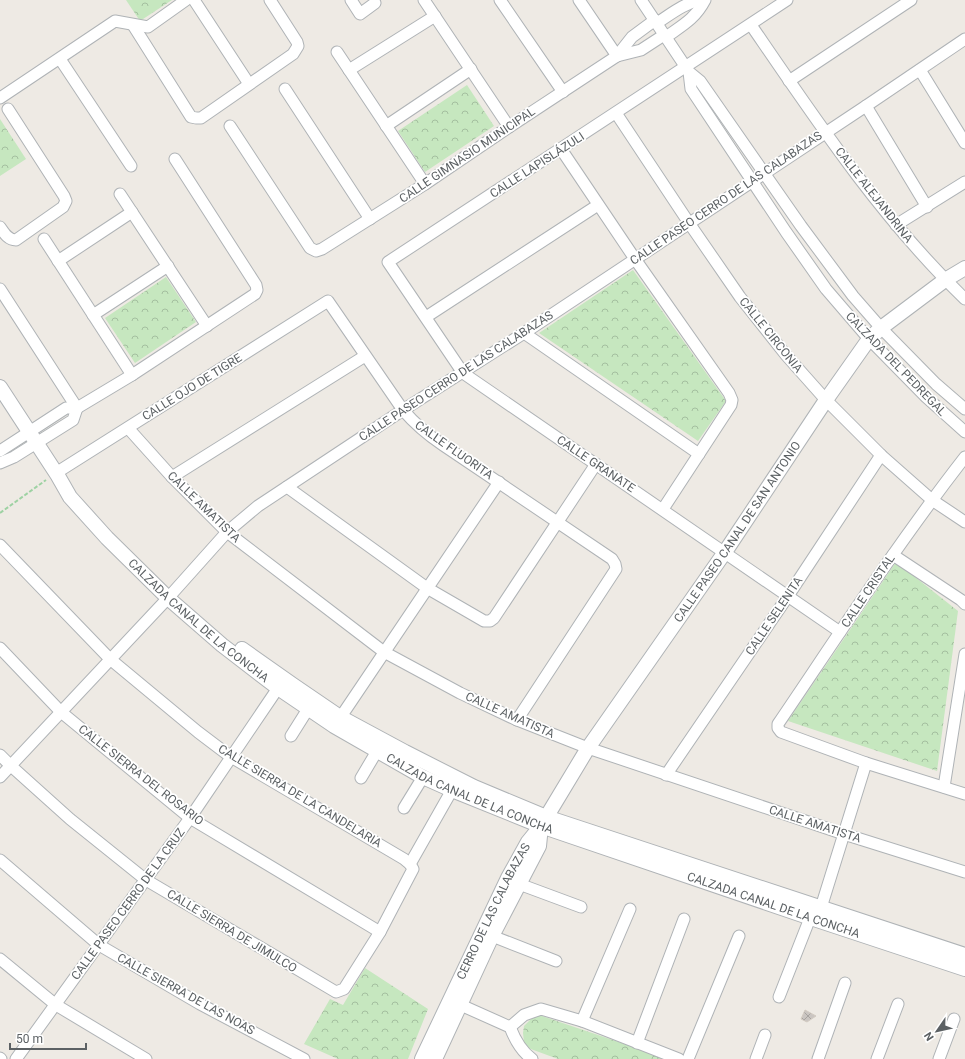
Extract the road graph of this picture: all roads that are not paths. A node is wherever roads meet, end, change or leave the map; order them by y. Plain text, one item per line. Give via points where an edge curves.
1 (186, 0) edge
2 (194, 0) edge
3 (270, 0) edge
4 (351, 0) edge
5 (424, 0) edge
6 (500, 0) edge
7 (579, 0) edge
8 (641, 0) edge
9 (701, 0) edge
10 (705, 0) edge
11 (788, 0) edge
12 (910, 0) edge
13 (375, 3) dead end
14 (435, 16) junction
15 (656, 22) junction
16 (133, 25) junction
17 (750, 25) junction
18 (665, 36) junction
19 (965, 39) edge
20 (337, 52) dead end
21 (617, 56) junction
22 (60, 58) junction
23 (471, 69) junction
24 (687, 69) junction
25 (349, 70) junction
26 (920, 70) junction
27 (789, 81) junction
28 (249, 84) junction
29 (285, 89) dead end
30 (563, 92) junction
31 (0, 98) edge
32 (866, 106) junction
33 (8, 109) dead end
34 (616, 113) junction
35 (230, 126) dead end
36 (386, 126) junction
37 (509, 127) junction
38 (825, 133) junction
39 (965, 142) edge
40 (561, 149) junction
41 (176, 159) dead end
42 (131, 166) dead end
43 (764, 173) junction
44 (752, 181) junction
45 (965, 182) edge
46 (425, 184) junction
47 (120, 194) dead end
48 (598, 204) junction
49 (927, 207) junction
50 (132, 212) junction
51 (370, 219) junction
52 (689, 224) junction
53 (896, 225) junction
54 (0, 227) edge
55 (44, 239) dead end
56 (635, 259) junction
57 (58, 261) junction
58 (388, 262) joint
59 (168, 266) junction
60 (965, 268) edge
61 (945, 280) junction
62 (0, 289) edge
63 (965, 299) edge
64 (328, 301) joint
65 (94, 316) junction
66 (426, 317) junction
67 (208, 326) junction
68 (881, 328) junction
69 (524, 333) junction
70 (869, 339) junction
71 (365, 356) junction
72 (463, 373) junction
73 (132, 375) junction
74 (0, 387) edge
75 (826, 400) junction
76 (77, 408) junction
77 (965, 409) edge
78 (403, 410) junction
79 (128, 428) junction
80 (965, 432) edge
81 (32, 437) junction
82 (0, 451) edge
83 (699, 454) junction
84 (881, 455) junction
85 (965, 457) edge
86 (0, 463) edge
87 (596, 464) junction
88 (57, 475) junction
89 (172, 477) junction
90 (499, 482) junction
91 (287, 487) junction
92 (932, 500) junction
93 (663, 510) junction
94 (557, 522) junction
95 (965, 522) edge
96 (227, 532) junction
97 (0, 545) edge
98 (725, 552) junction
99 (893, 555) junction
100 (427, 588) junction
101 (171, 595) junction
102 (788, 596) junction
103 (965, 604) edge
104 (840, 632) junction
105 (0, 648) edge
106 (384, 652) junction
107 (965, 654) edge
108 (110, 659) junction
109 (278, 688) junction
110 (308, 709) junction
111 (61, 712) junction
112 (517, 720) junction
113 (338, 722) junction
114 (291, 736) dead end
115 (588, 748) junction
116 (377, 751) junction
117 (0, 755) edge
118 (231, 757) junction
119 (866, 763) junction
120 (11, 766) junction
121 (666, 775) junction
122 (0, 777) edge
123 (423, 777) junction
124 (361, 778) dead end
125 (944, 787) junction
126 (452, 790) junction
127 (965, 794) edge
128 (404, 808) dead end
129 (190, 818) junction
130 (544, 822) junction
131 (844, 834) junction
132 (0, 860) edge
133 (410, 864) junction
134 (965, 872) edge
135 (146, 880) junction
136 (519, 884) junction
137 (580, 907) dead end
138 (630, 909) dead end
139 (816, 915) junction
140 (684, 919) dead end
141 (380, 932) junction
142 (492, 936) junction
143 (739, 936) dead end
144 (99, 945) junction
145 (965, 955) edge
146 (0, 958) edge
147 (556, 961) dead end
148 (965, 969) edge
149 (845, 983) dead end
150 (779, 997) dead end
151 (455, 1002) junction
152 (898, 1004) dead end
153 (56, 1005) junction
154 (954, 1019) dead end
155 (582, 1021) junction
156 (510, 1027) junction
157 (765, 1035) dead end
158 (637, 1043) junction
159 (301, 1058) edge
160 (16, 1059) edge
161 (146, 1059) edge
162 (422, 1059) edge
163 (435, 1059) edge
164 (532, 1059) edge
165 (679, 1059) edge
166 (688, 1059) edge
167 (756, 1059) edge
168 (818, 1059) edge
169 (877, 1059) edge
170 (939, 1059) edge

1 - 16 street via 148,27
2 - 28 street
3 - 28 street via 298,46 293,54
4 - 13 street via 360,14
5 - 14 street
6 - 30 street
7 - 21 street
8 - 15 street, CALZADA DEL PEDREGAL
9 - 15 street, CALLE GIMNASIO MUNICIPAL via 682,6
10 - 18 street, CALLE GIMNASIO MUNICIPAL via 691,20
11 - 17 street, CALLE LAPISLÁZULI
12 - 27 street
14 - 23 street
14 - 25 street
15 - 18 street, CALZADA DEL PEDREGAL
15 - 21 street, CALLE GIMNASIO MUNICIPAL via 632,37
16 - 22 street via 115,21
16 - 28 street via 191,117 206,116
17 - 24 street, CALLE LAPISLÁZULI
17 - 27 street, CALLE ALEJANDRINA
18 - 21 street, CALLE GIMNASIO MUNICIPAL via 641,50
18 - 24 street, CALZADA DEL PEDREGAL
19 - 26 street, CALLE PASEO CERRO DE LAS CALABAZAS
20 - 25 street
21 - 30 street, CALLE GIMNASIO MUNICIPAL
22 - 31 street
22 - 42 street
23 - 36 street
23 - 37 street
24 - 34 street, CALLE LAPISLÁZULI
24 - 43 street, CALZADA DEL PEDREGAL via 700,81
24 - 44 street, CALZADA DEL PEDREGAL via 691,89
25 - 36 street
26 - 32 street, CALLE PASEO CERRO DE LAS CALABAZAS
26 - 39 street
27 - 38 street, CALLE ALEJANDRINA
29 - 51 street
30 - 37 street, CALLE GIMNASIO MUNICIPAL
32 - 38 street, CALLE PASEO CERRO DE LAS CALABAZAS
32 - 49 street
33 - 54 street via 66,202 63,207 16,240 6,236
34 - 40 street, CALLE LAPISLÁZULI
34 - 52 street, CALLE CIRCONIA
35 - 51 street, CALLE GIMNASIO MUNICIPAL via 310,248 316,251 322,249
36 - 46 street
37 - 46 street, CALLE GIMNASIO MUNICIPAL
38 - 43 street, CALLE PASEO CERRO DE LAS CALABAZAS
38 - 53 street, CALLE ALEJANDRINA
40 - 48 street
40 - 58 street, CALLE LAPISLÁZULI
41 - 67 street via 257,290 250,298
43 - 44 street, CALLE PASEO CERRO DE LAS CALABAZAS
43 - 68 street, CALZADA DEL PEDREGAL via 853,296
44 - 52 street, CALLE PASEO CERRO DE LAS CALABAZAS
44 - 70 street, CALZADA DEL PEDREGAL via 826,289
45 - 49 street
46 - 51 street, CALLE GIMNASIO MUNICIPAL
47 - 50 street
48 - 56 street
48 - 66 street
49 - 53 street
50 - 57 street
50 - 59 street
52 - 56 street, CALLE PASEO CERRO DE LAS CALABAZAS
52 - 75 street, CALLE CIRCONIA via 740,297
53 - 61 street, CALLE ALEJANDRINA
55 - 57 street
56 - 69 street, CALLE PASEO CERRO DE LAS CALABAZAS
56 - 83 street via 732,400
57 - 65 street
58 - 66 street, CALLE GRANATE
59 - 65 street
59 - 67 street
60 - 61 street, CALLE PASEO CANAL DE SAN ANTONIO
61 - 63 street, CALLE ALEJANDRINA
61 - 68 street, CALLE PASEO CANAL DE SAN ANTONIO
62 - 76 street
64 - 71 street, CALLE FLUORITA
64 - 79 street, CALLE OJO DE TIGRE
65 - 73 street
66 - 72 street, CALLE GRANATE
67 - 73 street
68 - 70 street, CALLE PASEO CANAL DE SAN ANTONIO
68 - 77 street, CALZADA DEL PEDREGAL via 936,384
69 - 72 street, CALLE PASEO CERRO DE LAS CALABAZAS
69 - 83 street
70 - 75 street, CALLE PASEO CANAL DE SAN ANTONIO
70 - 80 street, CALZADA DEL PEDREGAL
71 - 78 street, CALLE FLUORITA
71 - 89 street
72 - 78 street, CALLE PASEO CERRO DE LAS CALABAZAS
72 - 87 street, CALLE GRANATE
73 - 76 street
74 - 81 street, CALZADA CANAL DE LA CONCHA
75 - 84 street, CALLE CIRCONIA
75 - 98 street, CALLE PASEO CANAL DE SAN ANTONIO
76 - 81 street via 73,420
78 - 90 street, CALLE FLUORITA via 425,433
78 - 91 street, CALLE PASEO CERRO DE LAS CALABAZAS
79 - 88 street, CALLE OJO DE TIGRE
79 - 89 street, CALLE AMATISTA
81 - 82 street
81 - 86 street
81 - 88 street, CALZADA CANAL DE LA CONCHA
83 - 93 street
84 - 92 street, CALLE CIRCONIA
84 - 102 street, CALLE SELENITA
85 - 92 street, CALLE CRISTAL
87 - 93 street, CALLE GRANATE
87 - 94 street
88 - 101 street, CALZADA CANAL DE LA CONCHA via 67,482
89 - 96 street, CALLE AMATISTA
90 - 94 street, CALLE FLUORITA
90 - 100 street
91 - 96 street, CALLE PASEO CERRO DE LAS CALABAZAS via 258,506
91 - 100 street
92 - 95 street, CALLE CIRCONIA
92 - 99 street, CALLE CRISTAL
93 - 98 street, CALLE GRANATE
94 - 100 street via 490,621 484,622
94 - 112 street, CALLE FLUORITA via 612,558 616,569
96 - 101 street, CALLE PASEO CERRO DE LAS CALABAZAS
96 - 106 street, CALLE AMATISTA
97 - 108 street, CALLE SIERRA DE LA CANDELARIA
98 - 102 street, CALLE GRANATE
98 - 115 street, CALLE PASEO CANAL DE SAN ANTONIO
99 - 103 street
99 - 104 street, CALLE CRISTAL
100 - 106 street
101 - 108 street, CALLE PASEO CERRO DE LAS CALABAZAS
101 - 109 street, CALZADA CANAL DE LA CONCHA via 222,645
101 - 113 street, CALZADA CANAL DE LA CONCHA
102 - 104 street, CALLE GRANATE
102 - 121 street, CALLE SELENITA
104 - 119 street, CALLE CRISTAL via 778,724 778,728 781,732
105 - 111 street, CALLE SIERRA DEL ROSARIO
106 - 112 street, CALLE AMATISTA
106 - 113 street
107 - 125 street
108 - 111 street, CALLE PASEO CERRO DE LAS CALABAZAS
108 - 118 street, CALLE SIERRA DE LA CANDELARIA
109 - 110 street, CALZADA CANAL DE LA CONCHA
109 - 118 street, CALLE PASEO CERRO DE LA CRUZ
110 - 113 street, CALZADA CANAL DE LA CONCHA
110 - 114 street
111 - 120 street, CALLE PASEO CERRO DE LAS CALABAZAS
111 - 129 street, CALLE SIERRA DEL ROSARIO
112 - 115 street, CALLE AMATISTA
113 - 116 street, CALZADA CANAL DE LA CONCHA
113 - 130 street, CALZADA CANAL DE LA CONCHA via 405,752
115 - 121 street, CALLE AMATISTA
115 - 130 street, CALLE PASEO CANAL DE SAN ANTONIO
116 - 123 street, CALZADA CANAL DE LA CONCHA
116 - 124 street
117 - 120 street, CALLE SIERRA DE JIMULCO
118 - 129 street, CALLE PASEO CERRO DE LA CRUZ
118 - 133 street, CALLE SIERRA DE LA CANDELARIA
119 - 125 street
119 - 131 street
120 - 122 street, CALLE PASEO CERRO DE LAS CALABAZAS
120 - 135 street, CALLE SIERRA DE JIMULCO via 70,819
121 - 131 street, CALLE AMATISTA
123 - 126 street, CALZADA CANAL DE LA CONCHA
123 - 128 street
125 - 127 street
126 - 130 street, CALZADA CANAL DE LA CONCHA
126 - 133 street
129 - 135 street, CALLE PASEO CERRO DE LA CRUZ
129 - 141 street, CALLE SIERRA DEL ROSARIO
130 - 136 street, CERRO DE LAS CALABAZAS via 539,846
130 - 139 street, CALZADA CANAL DE LA CONCHA
130 - 151 street, CERRO DE LAS CALABAZAS via 528,842 508,878
131 - 134 street, CALLE AMATISTA
131 - 139 street
132 - 144 street, CALLE SIERRA DE LAS NOAS
133 - 141 street via 413,869
135 - 141 street, CALLE SIERRA DE JIMULCO via 336,992 344,989
135 - 144 street, CALLE PASEO CERRO DE LA CRUZ
136 - 137 street
136 - 142 street, CERRO DE LAS CALABAZAS
138 - 155 street
139 - 145 street, CALZADA CANAL DE LA CONCHA
139 - 148 street, CALZADA CANAL DE LA CONCHA
139 - 150 street
140 - 158 street
142 - 147 street
142 - 151 street, CERRO DE LAS CALABAZAS
143 - 166 street
144 - 153 street, CALLE PASEO CERRO DE LA CRUZ
144 - 159 street, CALLE SIERRA DE LAS NOAS via 200,1004
146 - 153 street
149 - 168 street
151 - 156 street
151 - 162 street, CERRO DE LAS CALABAZAS
151 - 163 street, CERRO DE LAS CALABAZAS
152 - 169 street
153 - 160 street, CALLE PASEO CERRO DE LA CRUZ
153 - 161 street
154 - 170 street
155 - 156 street via 541,1009 524,1015
155 - 158 street
156 - 164 street via 517,1043
157 - 167 street
158 - 165 street

